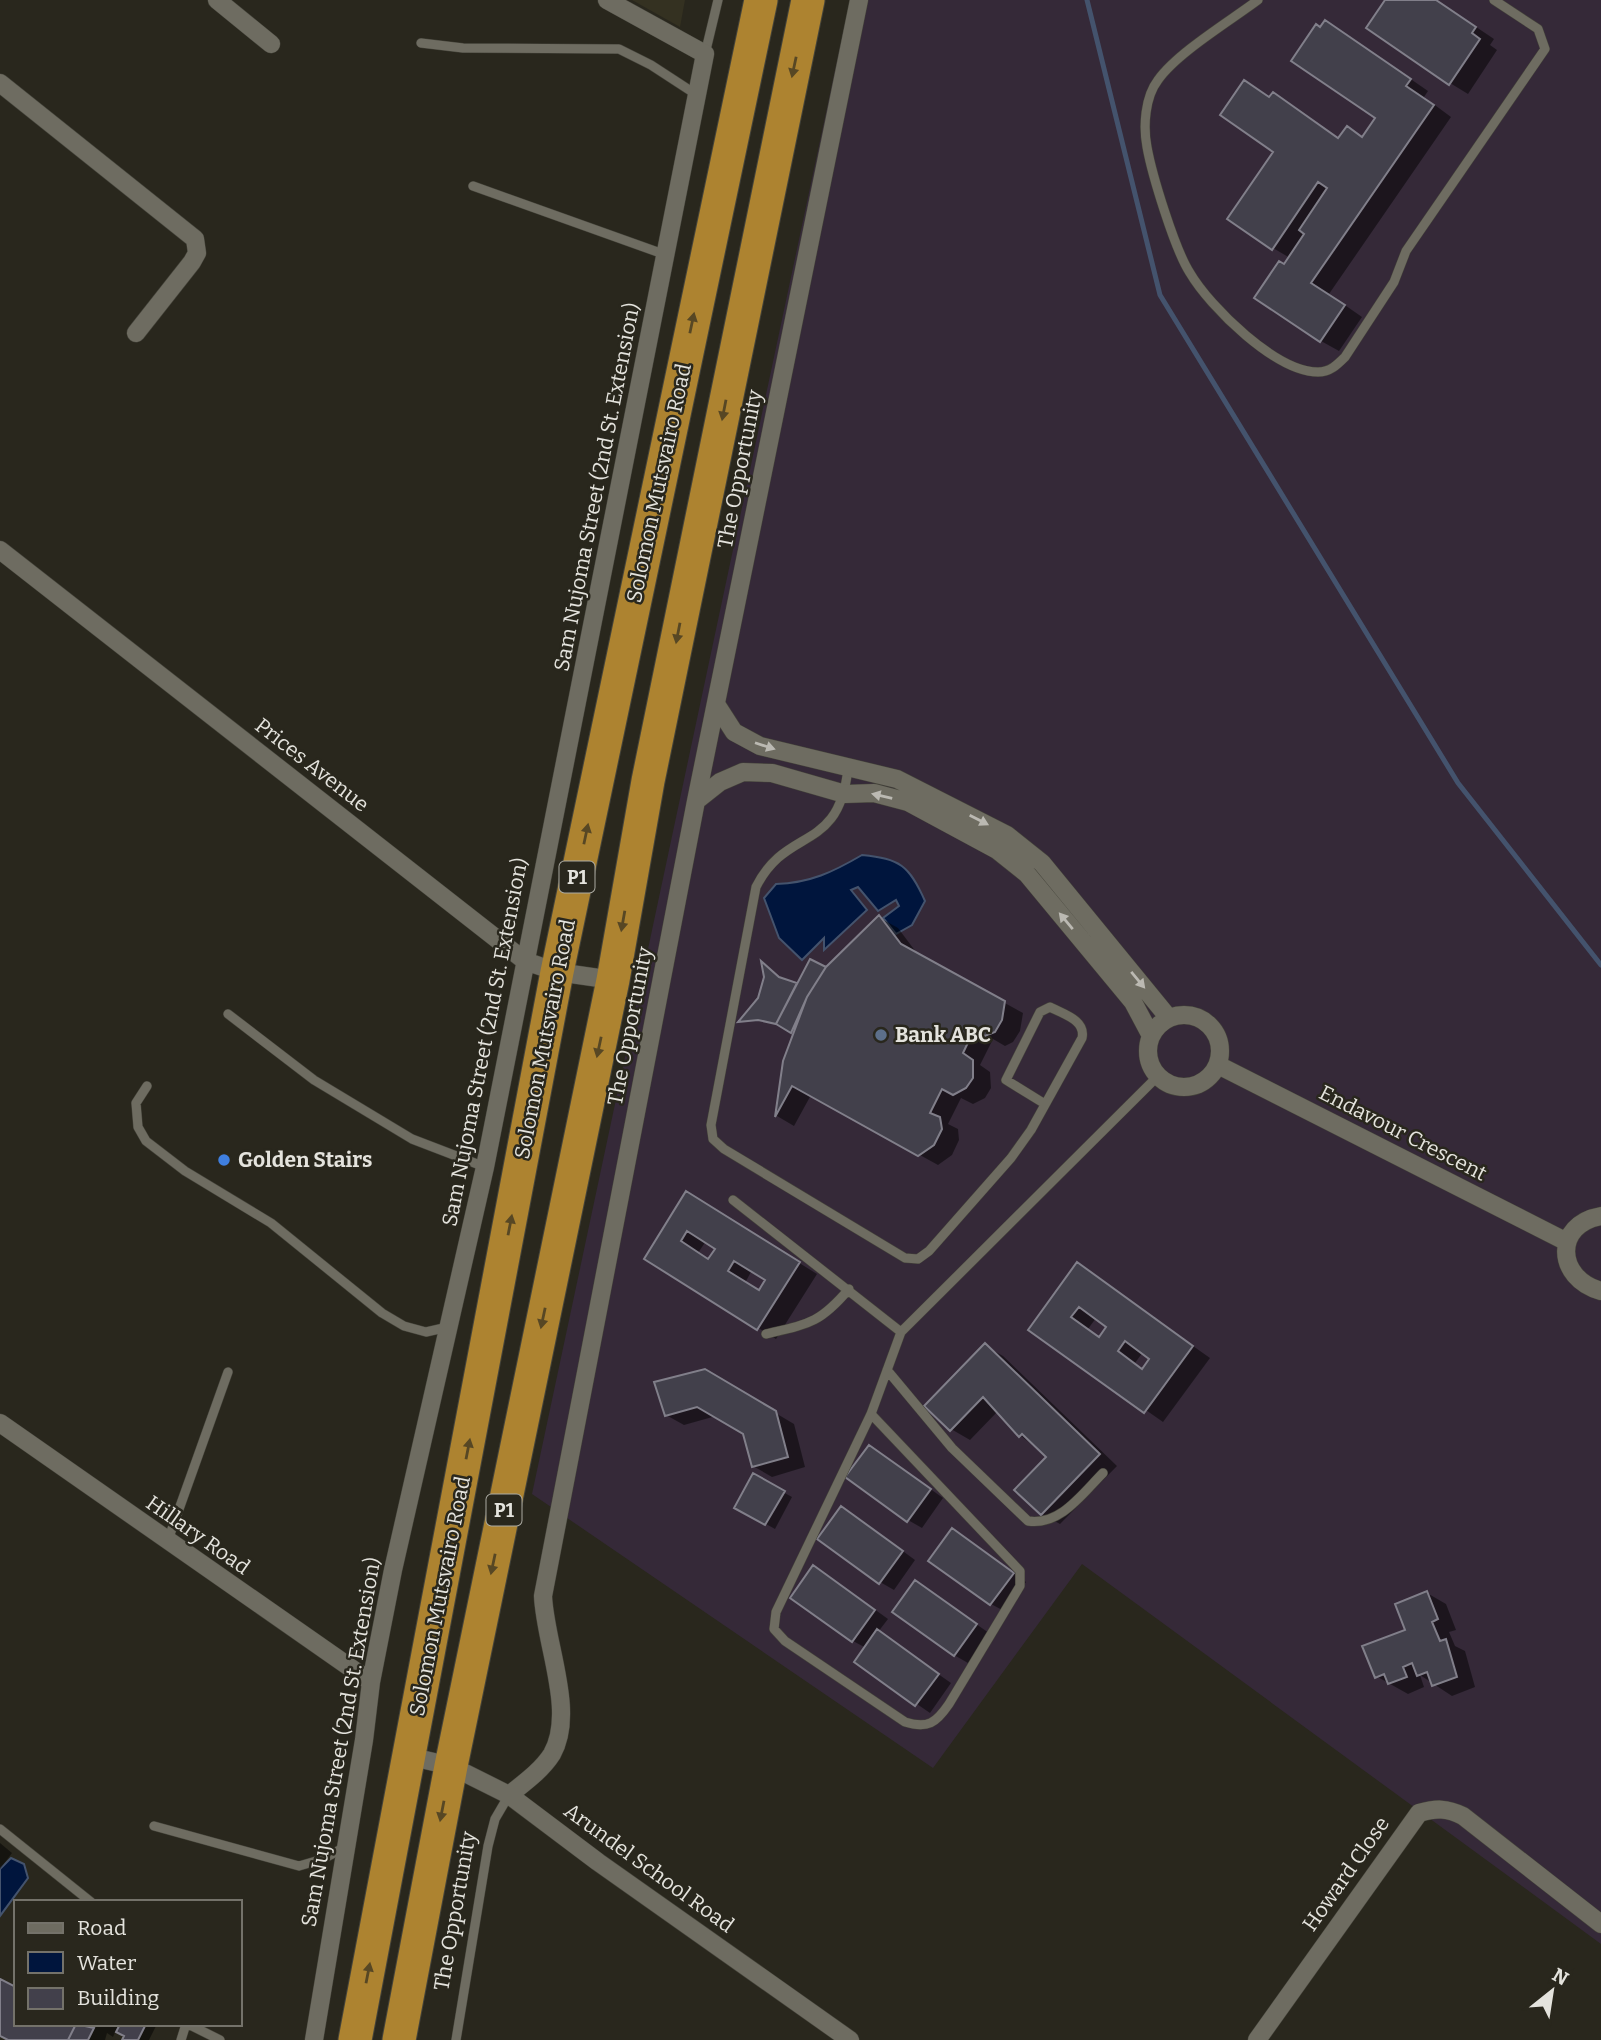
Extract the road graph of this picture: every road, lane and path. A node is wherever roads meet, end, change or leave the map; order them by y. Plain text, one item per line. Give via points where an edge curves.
1 (218, 0) edge
2 (718, 0) edge
3 (761, 0) edge
4 (808, 0) edge
5 (859, 0) edge
6 (1258, 0) edge
7 (1494, 0) edge
8 (611, 1) edge
9 (421, 43) dead end
10 (271, 44) dead end
11 (705, 54) junction
12 (0, 83) edge
13 (697, 95) junction
14 (473, 186) dead end
15 (666, 255) junction
16 (136, 333) dead end
17 (0, 550) edge
18 (716, 704) junction
19 (848, 768) junction
20 (845, 794) junction
21 (696, 801) junction
22 (525, 961) junction
23 (557, 972) junction
24 (612, 980) junction
25 (228, 1014) dead end
26 (1168, 1017) junction
27 (1150, 1034) junction
28 (1218, 1065) junction
29 (1157, 1077) junction
30 (147, 1086) dead end
31 (1045, 1104) junction
32 (485, 1167) junction
33 (733, 1200) dead end
34 (1601, 1216) edge
35 (1567, 1242) junction
36 (849, 1289) junction
37 (1601, 1291) edge
38 (448, 1328) junction
39 (901, 1332) junction
40 (766, 1334) dead end
41 (887, 1370) junction
42 (228, 1373) dead end
43 (871, 1414) junction
44 (0, 1423) edge
45 (1103, 1473) dead end
46 (167, 1542) junction
47 (371, 1682) junction
48 (408, 1756) junction
49 (451, 1766) junction
50 (509, 1795) junction
51 (153, 1826) dead end
52 (0, 1829) edge
53 (346, 1847) junction
54 (89, 1900) edge
55 (1601, 1924) edge
56 (191, 2026) edge
57 (220, 2040) edge
58 (314, 2040) edge
59 (355, 2040) edge
60 (399, 2040) edge
61 (456, 2040) edge
62 (850, 2040) edge
63 (1257, 2040) edge

1 - 10 street
2 - 11 lane
23 -> 3 highway, Solomon Mutsvairo Road / P1
4 -> 24 highway, P1 via 648,782
5 - 18 street, The Opportunity
6 - 7 lane via 1157,80 1146,115 1146,146 1189,274 1221,314 1270,352 1301,369 1320,372 1335,367 1345,356 1394,282 1406,251 1545,49 1538,29
8 - 11 street
9 - 13 lane via 463,48 619,50
11 - 13 street, Sam Nujoma Street (2nd St. Extension)
12 - 16 street via 195,239 197,253 192,262
13 - 15 street, Sam Nujoma Street (2nd St. Extension)
14 - 15 lane
15 - 22 street, Sam Nujoma Street (2nd St. Extension)
17 - 22 street, Prices Avenue
18 -> 19 street via 734,732 760,746
18 - 21 street, The Opportunity
19 - 20 lane
19 -> 26 street via 897,779 1007,835 1042,863
20 - 21 street via 772,773 743,772 720,782
27 -> 20 street via 1133,1002 1027,874 997,850 908,802 874,793
20 - 31 lane via 832,821 767,865 756,887 711,1125 713,1139 905,1258 918,1259 1011,1158
21 - 50 street, The Opportunity via 543,1596 562,1710 561,1733 551,1756
22 - 23 street, Prices Avenue
22 - 32 street, Sam Nujoma Street (2nd St. Extension)
23 - 24 street, Prices Avenue
48 -> 23 highway, Solomon Mutsvairo Road / P1
24 -> 49 highway, P1
25 - 32 lane via 314,1080 412,1139
26 - 27 street
26 - 28 street via 1190,1014 1210,1025 1220,1044
27 - 29 street via 1147,1057
28 - 29 street via 1202,1083 1179,1088
28 - 35 street, Endavour Crescent
29 - 39 lane
30 - 38 lane via 136,1103 138,1127 146,1141 185,1171 271,1223 382,1313 426,1332
31 - 31 lane via 1084,1030 1080,1023 1049,1007 1040,1012 1006,1080
32 - 38 street, Sam Nujoma Street (2nd St. Extension)
33 - 36 lane
34 - 35 street via 1579,1224
35 - 37 street via 1567,1266 1582,1285
36 - 39 lane
36 - 40 lane via 828,1314
38 - 47 street, Sam Nujoma Street (2nd St. Extension)
39 - 41 lane
41 - 43 lane
41 - 45 lane via 952,1448 1028,1521 1043,1523 1062,1513
42 - 46 lane
43 - 43 lane via 776,1612 775,1629 785,1641 905,1722 921,1727 936,1722 949,1704 1020,1586 1020,1571
44 - 46 street, Hillary Road
46 - 47 street, Hillary Road
47 - 53 street, Sam Nujoma Street (2nd St. Extension)
48 - 49 street, Arundel School Road
59 -> 48 highway, Solomon Mutsvairo Road / P1
49 - 50 street, Arundel School Road
49 -> 60 highway, P1
50 - 61 lane, The Opportunity via 495,1819 488,1846
50 - 62 street, Arundel School Road
51 - 53 lane via 299,1866
52 - 54 lane
53 - 58 street, Sam Nujoma Street (2nd St. Extension)
55 - 63 street, Howard Close via 1464,1816 1449,1809 1419,1813
56 - 57 lane

